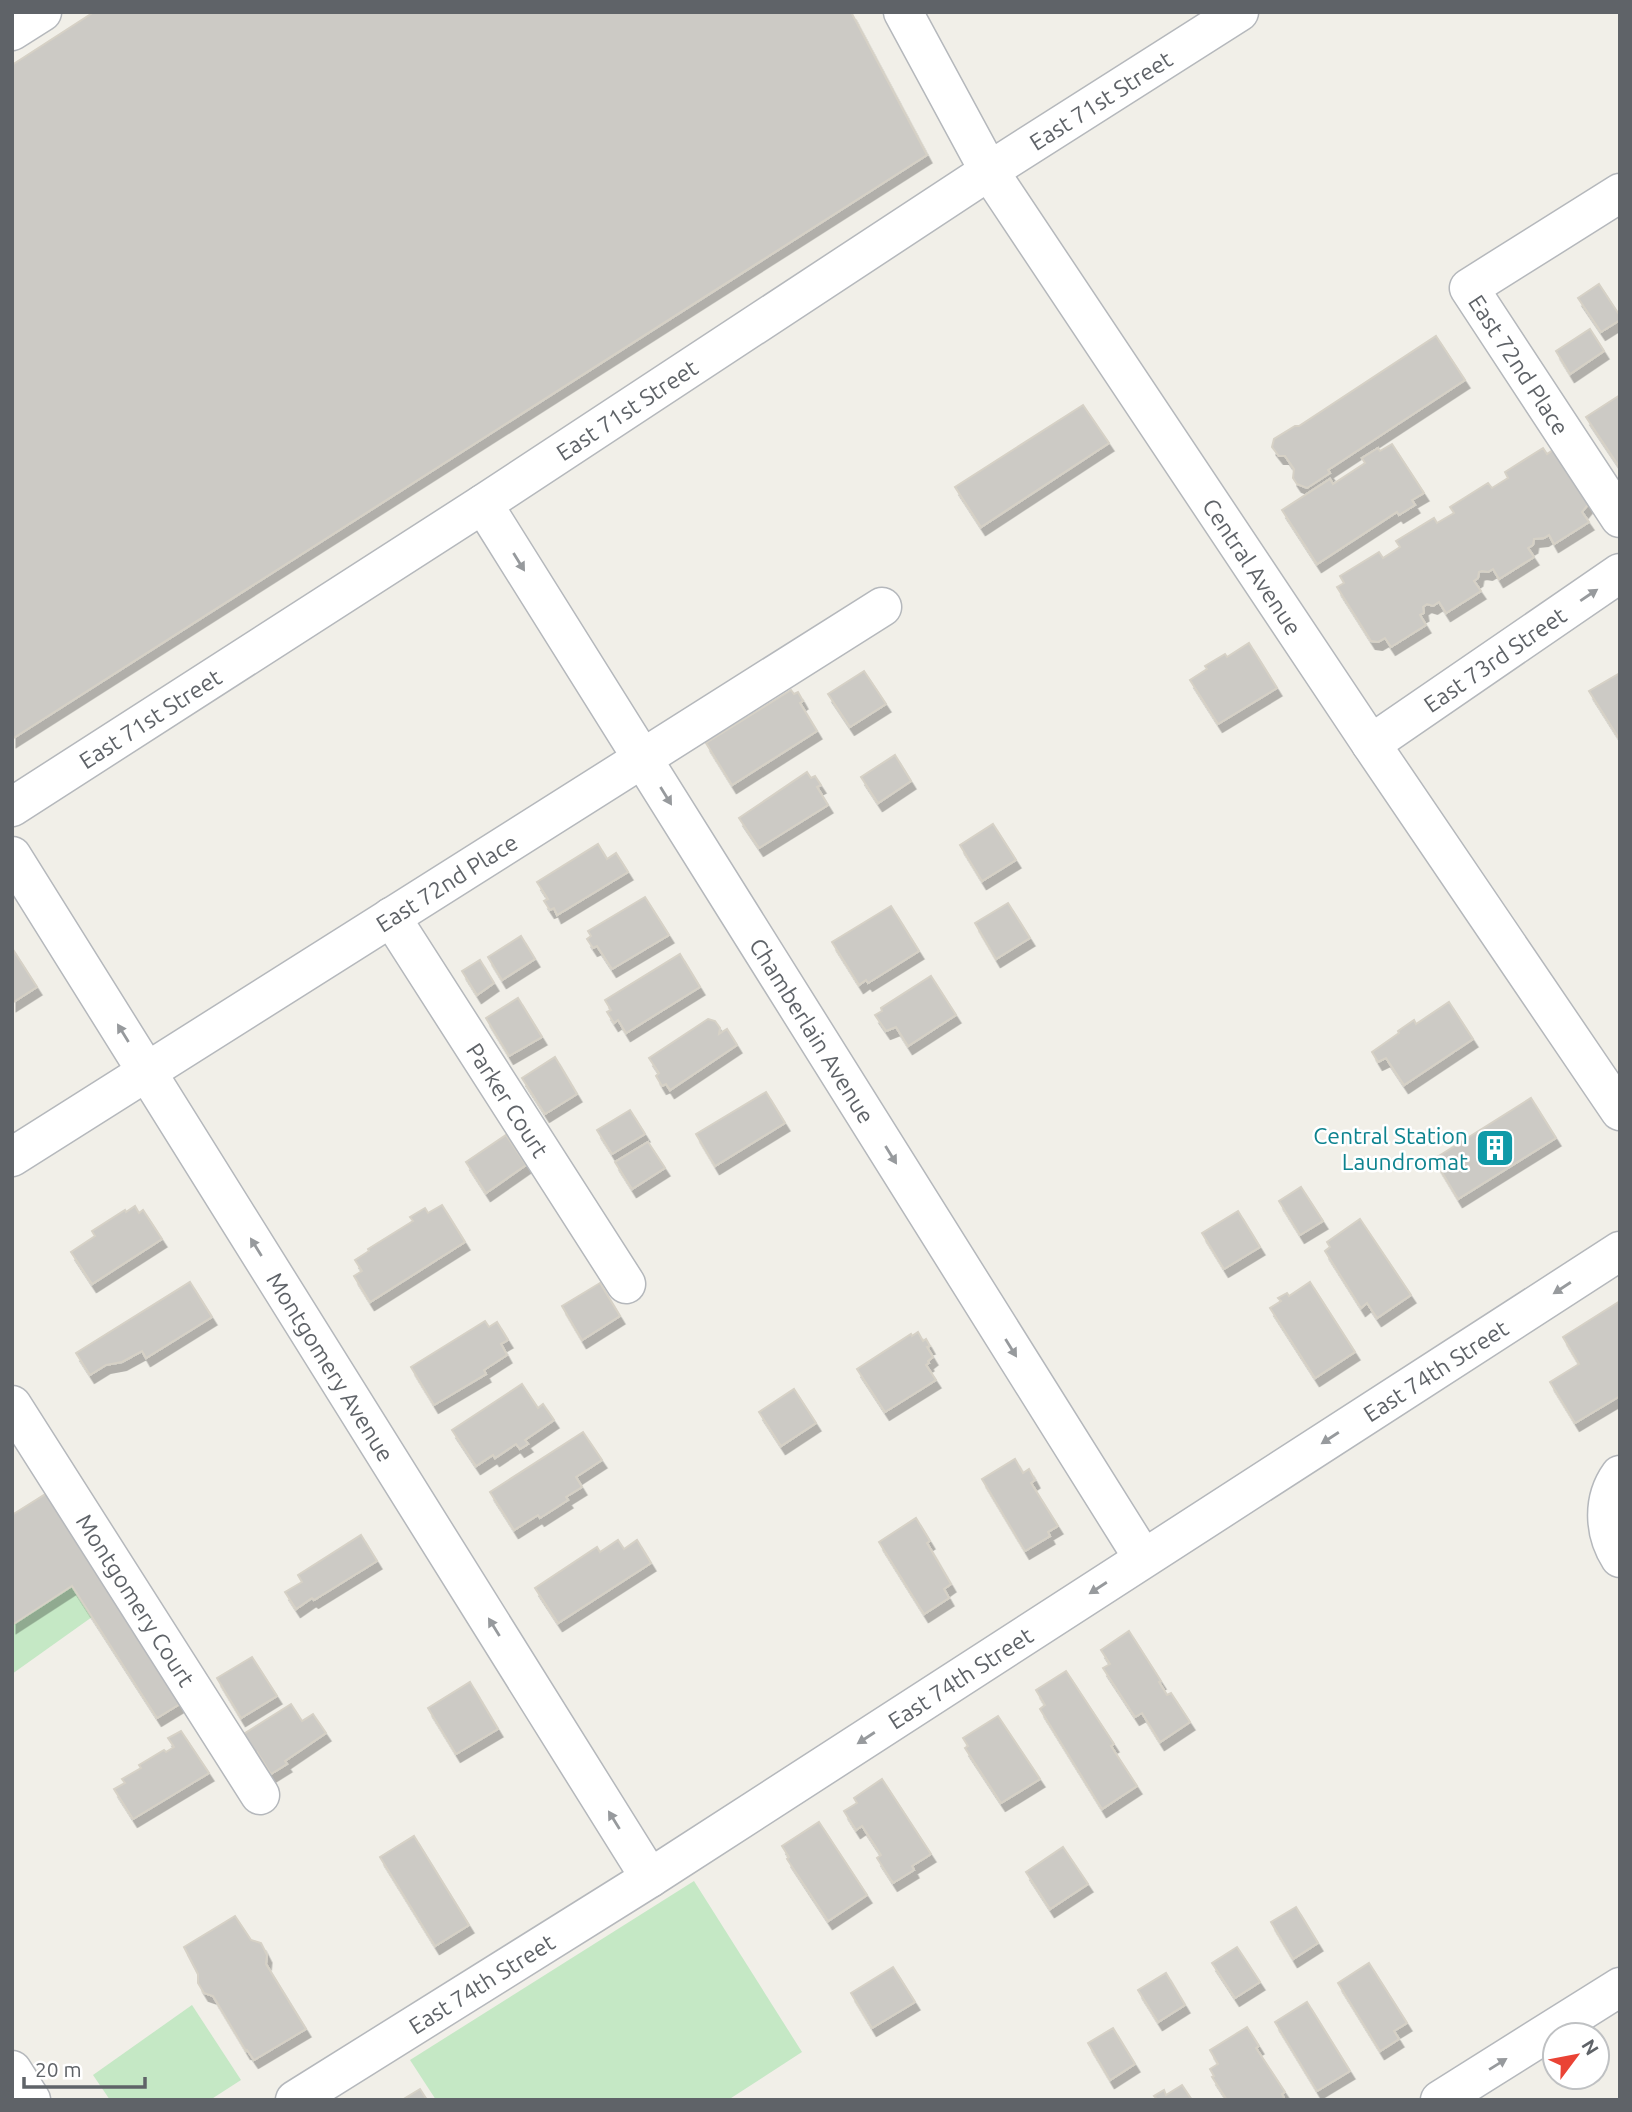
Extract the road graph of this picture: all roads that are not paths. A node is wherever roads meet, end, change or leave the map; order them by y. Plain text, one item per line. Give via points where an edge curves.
1 (42, 12) edge
2 (903, 12) edge
3 (1239, 12) edge
4 (12, 31) edge
5 (989, 171) junction
6 (1620, 193) edge
7 (483, 504) junction
8 (1620, 518) edge
9 (1620, 573) edge
10 (883, 607) dead end
11 (1371, 744) junction
12 (641, 757) junction
13 (12, 807) edge
14 (12, 856) edge
15 (391, 917) junction
16 (147, 1072) junction
17 (1620, 1111) edge
18 (12, 1157) edge
19 (1620, 1251) edge
20 (626, 1284) dead end
21 (12, 1405) edge
22 (1620, 1475) edge
23 (1620, 1558) edge
24 (1143, 1559) junction
25 (260, 1795) dead end
26 (650, 1878) junction
27 (1620, 1987) edge
28 (12, 2070) edge
29 (31, 2100) edge
30 (295, 2100) edge
31 (1440, 2100) edge

1 - 4 street
2 - 5 street, Central Avenue
3 - 5 street, East 71st Street
5 - 7 street, East 71st Street
5 - 11 street, Central Avenue
6 - 8 street, East 72nd Place via 1469,288
7 -> 12 street, Chamberlain Avenue
7 - 13 street, East 71st Street
11 -> 9 street, East 73rd Street
10 - 12 street, East 72nd Place
11 - 17 street, Central Avenue
12 - 15 street, East 72nd Place
12 -> 24 street, Chamberlain Avenue
16 -> 14 street, Montgomery Avenue
15 - 16 street, East 72nd Place
15 - 20 street, Parker Court
16 - 18 street, East 72nd Place
26 -> 16 street, Montgomery Avenue
19 -> 24 street, East 74th Street
21 - 25 street, Montgomery Court
22 - 23 street via 1608,1500 1607,1527
24 -> 26 street, East 74th Street
26 - 30 street, East 74th Street
31 -> 27 street
28 - 29 street

